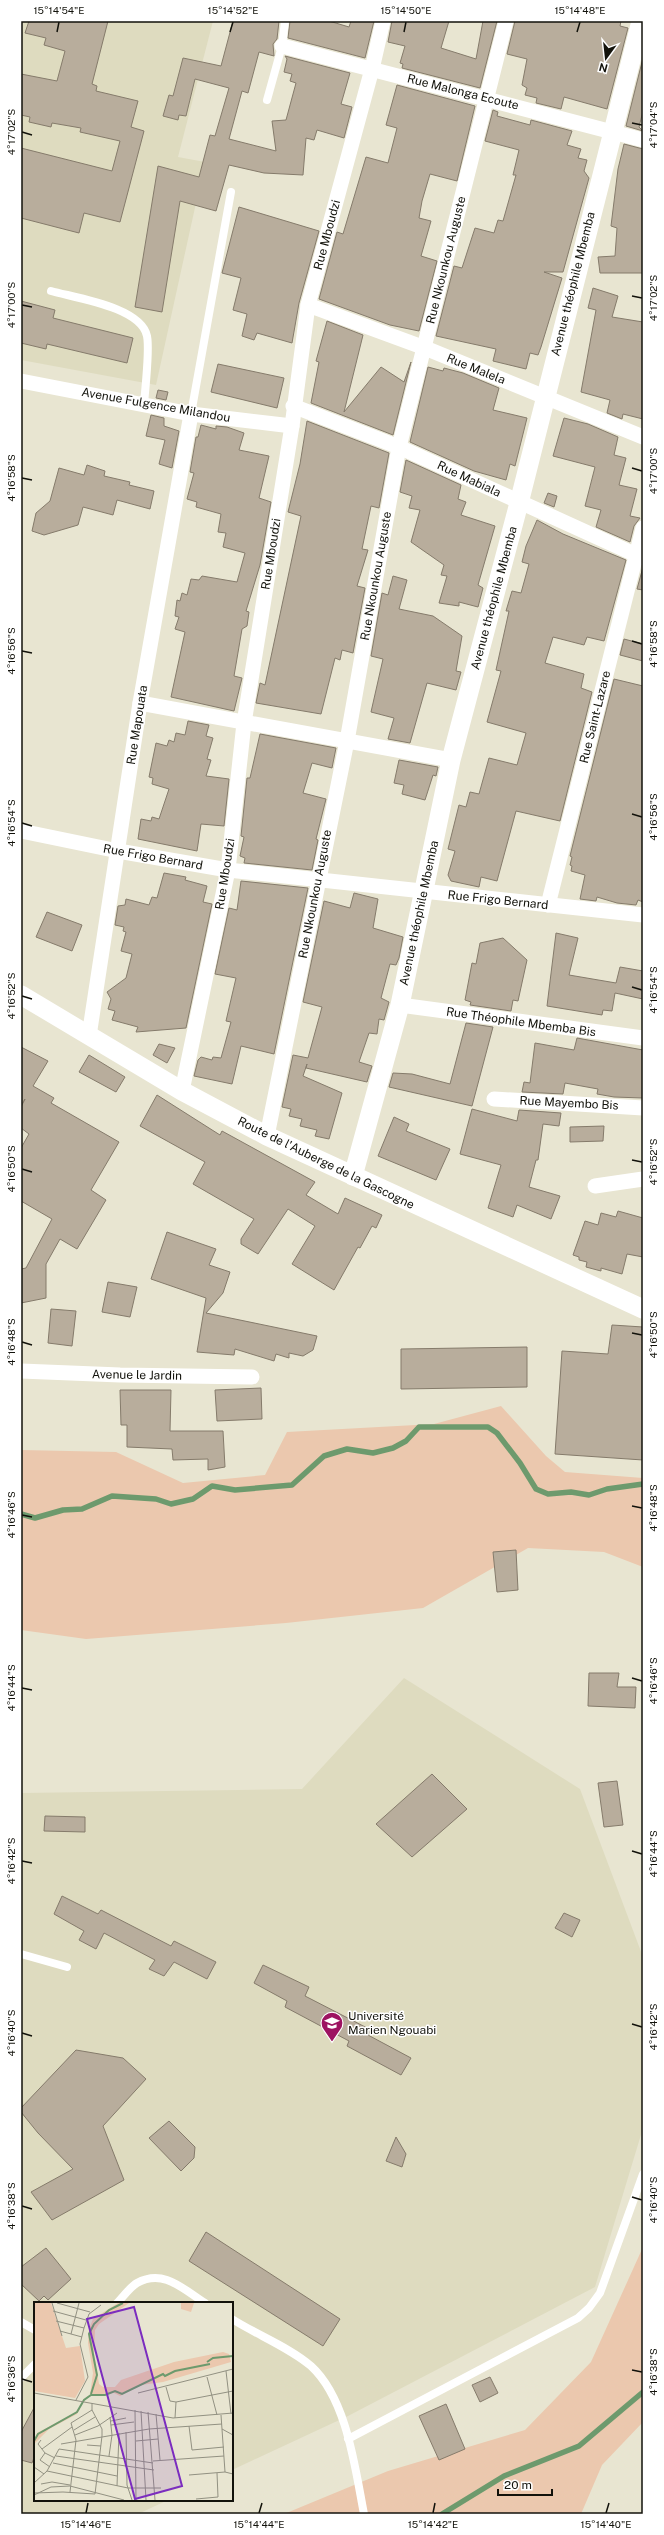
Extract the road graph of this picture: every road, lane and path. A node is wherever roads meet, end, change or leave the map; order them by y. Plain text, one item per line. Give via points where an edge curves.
1 (285, 21) edge
2 (383, 21) edge
3 (506, 21) edge
4 (641, 21) edge
5 (282, 46) junction
6 (372, 69) junction
7 (486, 98) junction
8 (267, 100) dead end
9 (612, 131) junction
10 (643, 140) edge
11 (230, 192) dead end
12 (51, 291) dead end
13 (308, 305) junction
14 (425, 348) junction
15 (21, 381) edge
16 (545, 397) junction
17 (144, 404) junction
18 (293, 406) junction
19 (191, 414) junction
20 (292, 426) junction
21 (643, 437) edge
22 (399, 446) junction
23 (520, 503) junction
24 (643, 528) edge
25 (639, 557) edge
26 (140, 703) junction
27 (244, 723) junction
28 (347, 741) junction
29 (451, 760) junction
30 (21, 831) edge
31 (118, 851) junction
32 (228, 870) junction
33 (318, 880) junction
34 (424, 891) junction
35 (548, 905) junction
36 (642, 913) edge
37 (21, 995) edge
38 (400, 1006) junction
39 (89, 1036) junction
40 (643, 1038) edge
41 (182, 1091) junction
42 (494, 1099) dead end
43 (643, 1108) edge
44 (267, 1136) junction
45 (353, 1176) junction
46 (643, 1179) edge
47 (594, 1186) dead end
48 (643, 1309) edge
49 (21, 1371) edge
50 (252, 1377) dead end
51 (21, 1954) edge
52 (67, 1967) dead end
53 (643, 2174) edge
54 (118, 2302) edge
55 (204, 2302) edge
56 (233, 2320) edge
57 (21, 2322) edge
58 (34, 2329) edge
59 (34, 2365) edge
60 (21, 2378) edge
61 (348, 2439) junction
62 (364, 2514) edge

1 - 5 lane
2 - 6 street, Rue Mboudzi
3 - 7 street, Rue Nkounkou Auguste
4 - 9 street, Avenue théophile Mbemba
5 - 6 street, Rue Malonga Ecoute
5 - 8 lane
6 - 7 street, Rue Malonga Ecoute
6 - 13 street, Rue Mboudzi
7 - 9 street, Rue Malonga Ecoute
7 - 14 street, Rue Nkounkou Auguste
9 - 10 street, Rue Malonga Ecoute
9 - 16 street, Avenue théophile Mbemba
11 - 19 lane
12 - 17 lane via 129,313 141,322 147,336
13 - 14 street, Rue Malela
13 - 18 street, Rue Mboudzi
14 - 16 street, Rue Malela
14 - 22 street, Rue Nkounkou Auguste
15 - 17 street, Avenue Fulgence Milandou
16 - 21 street, Rue Malela
16 - 23 street, Avenue théophile Mbemba
17 - 19 street, Avenue Fulgence Milandou
18 - 20 street, Rue Mboudzi
18 - 22 street, Rue Mabiala
19 - 20 street, Avenue Fulgence Milandou
19 - 26 street, Rue Mapouata
20 - 27 street, Rue Mboudzi
22 - 23 street, Rue Mabiala
22 - 28 street, Rue Nkounkou Auguste
23 - 25 street, Rue Mabiala
23 - 29 street, Avenue théophile Mbemba
24 - 25 street, Rue Saint-Lazare
25 - 35 street, Rue Saint-Lazare
26 - 27 street
26 - 31 street, Rue Mapouata
27 - 28 street
27 - 32 street, Rue Mboudzi
28 - 29 street
28 - 33 street, Rue Nkounkou Auguste
29 - 34 street, Avenue théophile Mbemba
30 - 31 street, Rue Frigo Bernard
31 - 32 street, Rue Frigo Bernard
31 - 39 street, Rue Mapouata
32 - 33 street, Rue Frigo Bernard
32 - 41 street, Rue Mboudzi
33 - 34 street, Rue Frigo Bernard
33 - 44 street, Rue Nkounkou Auguste
34 - 35 street, Rue Frigo Bernard
34 - 38 street, Avenue théophile Mbemba
35 - 36 street, Rue Frigo Bernard
37 - 39 street, Route de l'Auberge de la Gascogne
38 - 40 street, Rue Théophile Mbemba Bis
38 - 45 street, Avenue théophile Mbemba
39 - 41 street, Route de l'Auberge de la Gascogne
41 - 44 street, Route de l'Auberge de la Gascogne
42 - 43 street, Rue Mayembo Bis
44 - 45 street, Route de l'Auberge de la Gascogne
45 - 48 street, Route de l'Auberge de la Gascogne
46 - 47 street
49 - 50 street, Avenue le Jardin
51 - 52 lane
53 - 61 lane via 600,2293 589,2308 571,2321
54 - 55 lane via 137,2283 157,2277 172,2280
56 - 61 lane via 311,2367 339,2410
57 - 58 lane
59 - 60 lane
61 - 62 lane

